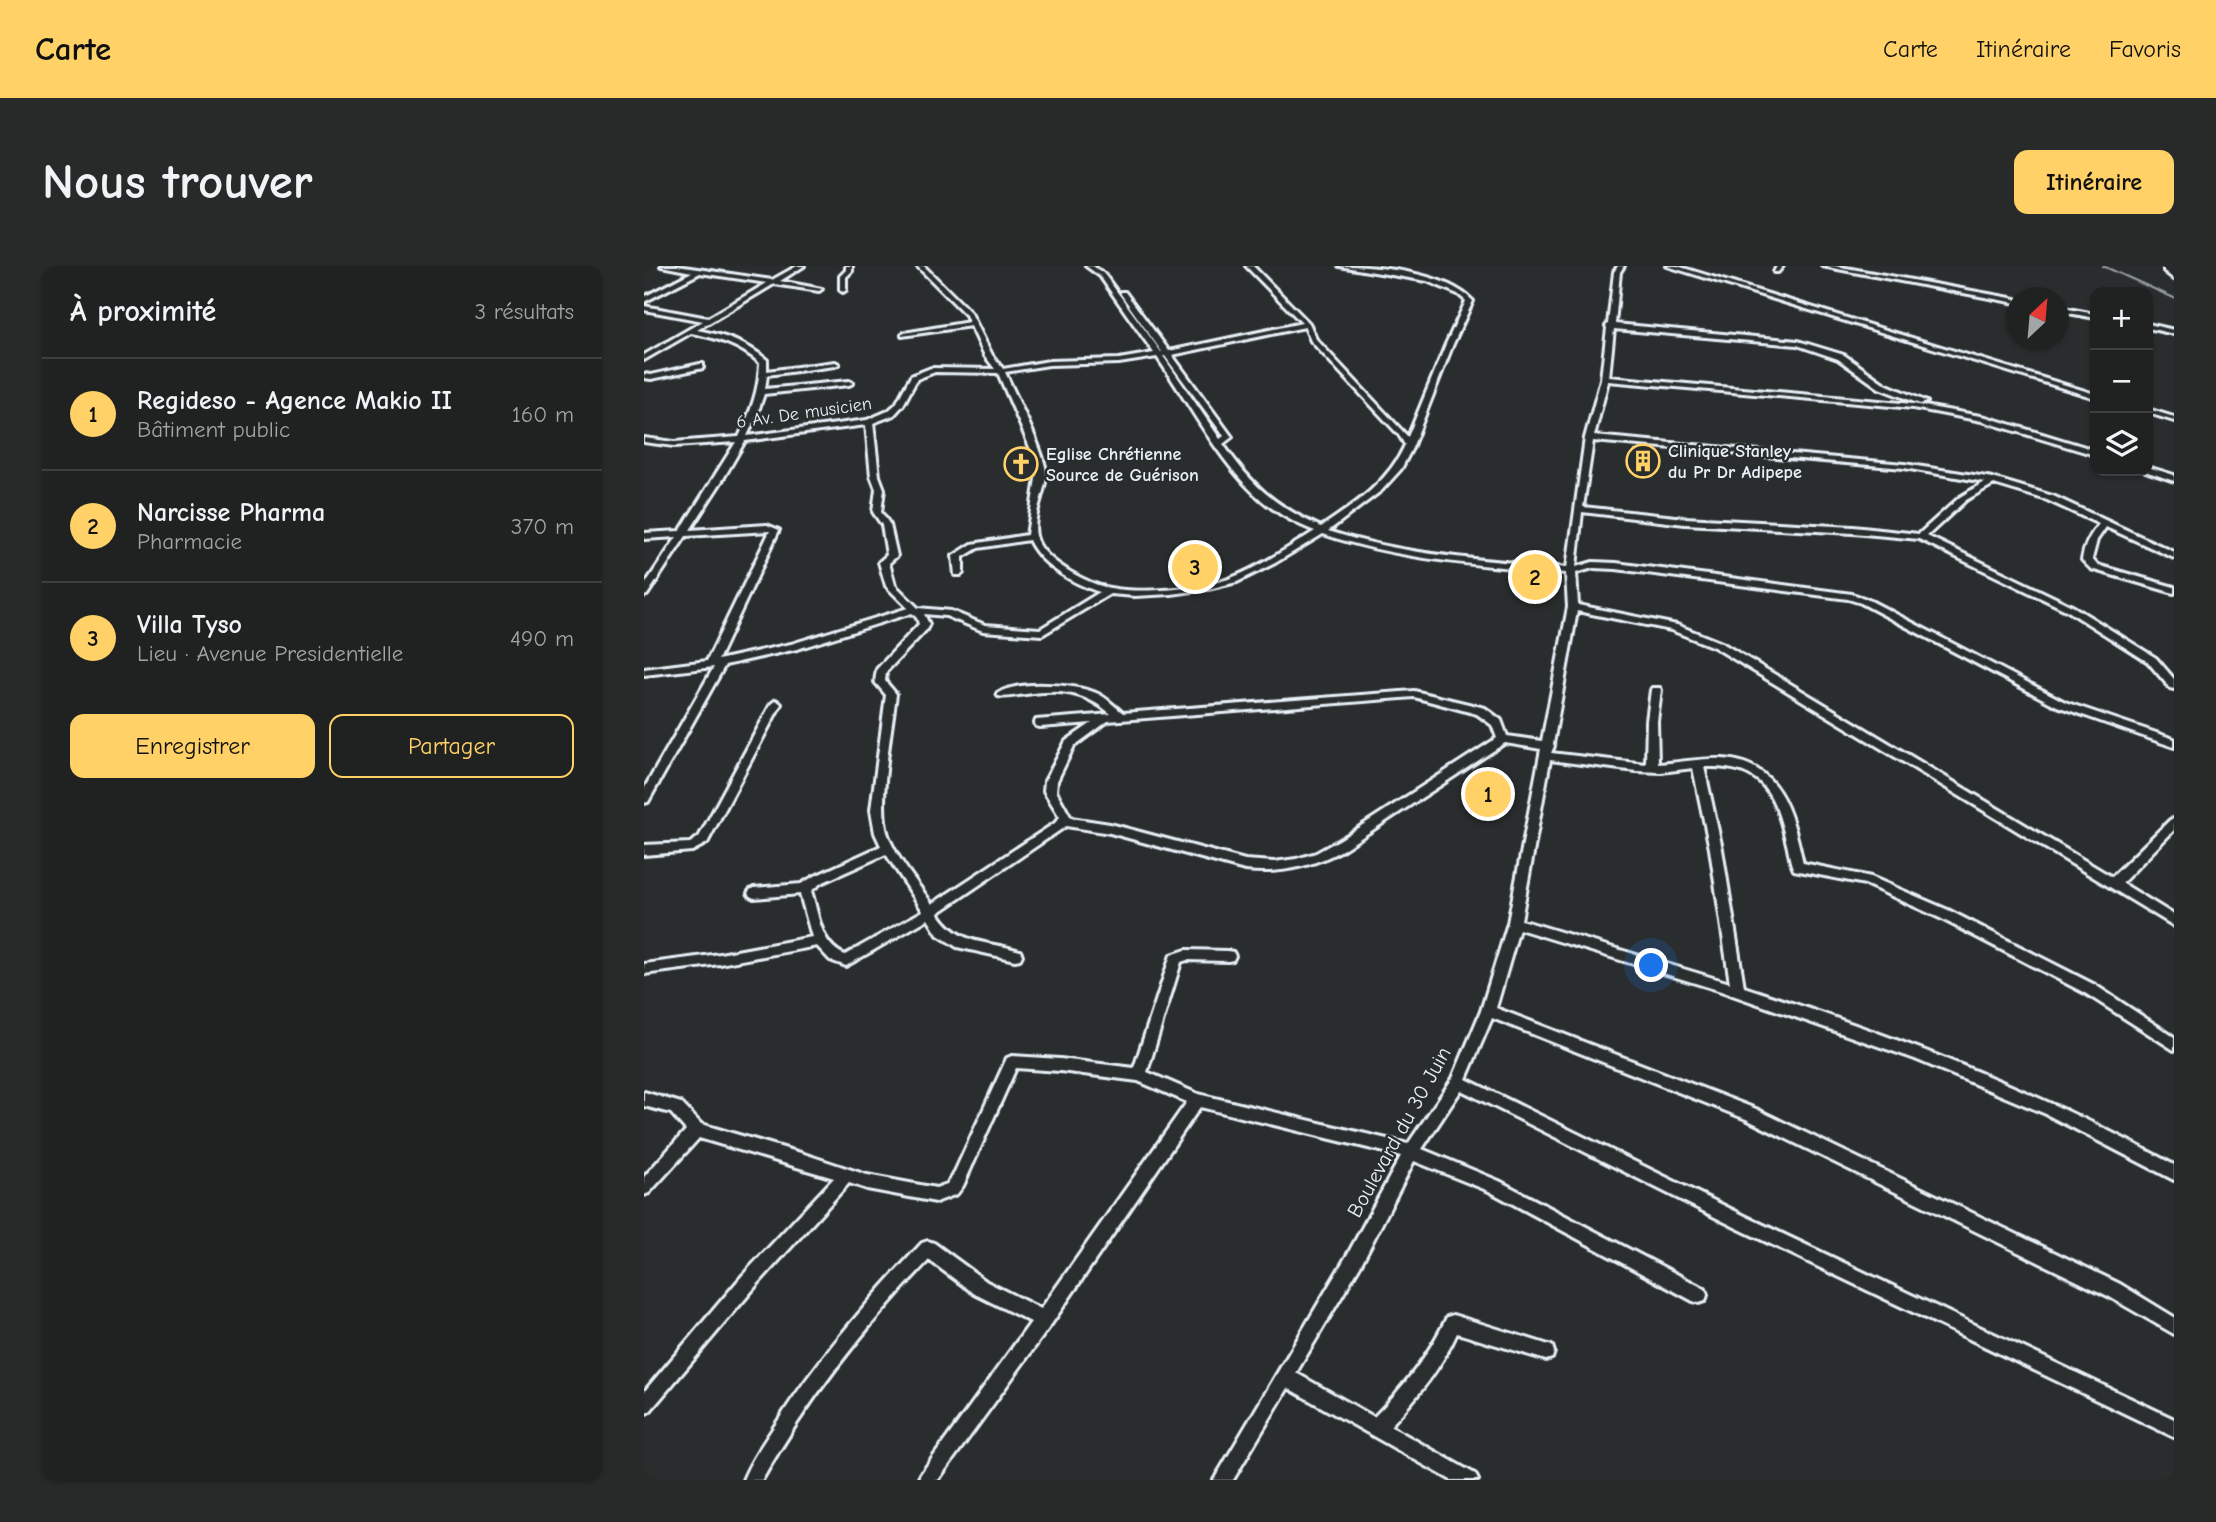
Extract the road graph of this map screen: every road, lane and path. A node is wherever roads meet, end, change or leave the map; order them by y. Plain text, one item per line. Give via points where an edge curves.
1 (664, 266) edge
2 (709, 266) edge
3 (801, 266) edge
4 (849, 266) edge
5 (920, 266) edge
6 (1089, 266) edge
7 (1097, 266) edge
8 (1249, 266) edge
9 (1342, 266) edge
10 (1621, 266) edge
11 (1670, 266) edge
12 (1825, 266) edge
13 (2167, 266) edge
14 (699, 271) junction
15 (2174, 277) edge
16 (771, 283) junction
17 (819, 289) dead end
18 (843, 290) dead end
19 (2006, 299) edge
20 (644, 300) edge
21 (644, 308) edge
22 (2069, 311) edge
23 (2090, 315) edge
24 (710, 320) junction
25 (974, 323) junction
26 (1307, 324) junction
27 (1609, 326) junction
28 (2153, 327) edge
29 (691, 331) junction
30 (2174, 332) edge
31 (904, 335) dead end
32 (1170, 353) junction
33 (1157, 355) junction
34 (644, 358) edge
35 (835, 364) dead end
36 (700, 366) dead end
37 (1001, 371) junction
38 (766, 373) junction
39 (644, 376) edge
40 (1605, 379) junction
41 (849, 383) dead end
42 (1192, 385) junction
43 (1181, 386) junction
44 (762, 392) junction
45 (2090, 394) edge
46 (1942, 411) junction
47 (2153, 413) edge
48 (2174, 419) edge
49 (869, 422) junction
50 (1589, 438) junction
51 (742, 439) junction
52 (644, 440) edge
53 (1219, 443) junction
54 (1409, 445) junction
55 (2090, 451) edge
56 (2153, 472) edge
57 (2174, 478) edge
58 (1993, 481) junction
59 (1578, 509) junction
60 (2104, 524) junction
61 (1322, 531) junction
62 (685, 534) junction
63 (644, 536) edge
64 (1031, 537) junction
65 (1921, 537) junction
66 (2174, 555) edge
67 (1571, 570) junction
68 (958, 573) dead end
69 (2174, 590) edge
70 (1108, 591) junction
71 (644, 593) edge
72 (1573, 607) junction
73 (912, 610) junction
74 (716, 663) junction
75 (644, 672) edge
76 (2174, 686) edge
77 (1656, 690) dead end
78 (1002, 694) dead end
79 (776, 704) dead end
80 (1121, 717) junction
81 (1105, 718) junction
82 (1040, 723) dead end
83 (1503, 739) junction
84 (2174, 743) edge
85 (1548, 751) junction
86 (1698, 765) junction
87 (1652, 768) junction
88 (644, 799) edge
89 (1064, 821) junction
90 (2174, 823) edge
91 (888, 848) junction
92 (644, 850) edge
93 (2113, 884) junction
94 (804, 889) junction
95 (754, 893) dead end
96 (929, 913) junction
97 (2174, 921) edge
98 (1514, 923) junction
99 (818, 942) junction
100 (1016, 955) dead end
101 (1228, 956) dead end
102 (644, 969) edge
103 (1738, 989) junction
104 (1488, 1011) junction
105 (2174, 1044) edge
106 (1139, 1076) junction
107 (1458, 1082) junction
108 (644, 1099) edge
109 (1197, 1100) junction
110 (696, 1130) junction
111 (1411, 1152) junction
112 (2174, 1173) edge
113 (846, 1176) junction
114 (644, 1188) edge
115 (1699, 1295) dead end
116 (1044, 1320) junction
117 (2174, 1326) edge
118 (1546, 1352) dead end
119 (1284, 1376) junction
120 (644, 1405) edge
121 (1378, 1426) junction
122 (2174, 1428) edge
123 (752, 1480) edge
124 (927, 1480) edge
125 (1223, 1480) edge
126 (1469, 1480) edge

1 - 14 street
2 - 14 street
3 - 16 street
4 - 18 street
5 - 25 street
6 - 33 street via 1102,275
7 - 32 street via 1110,275
8 - 26 street
9 - 54 street via 1413,277 1462,292 1470,301
10 - 27 street, Boulevard du 30 Juin
11 - 45 street
12 - 19 street
13 - 15 street
14 - 16 street
14 - 20 street
16 - 17 street
16 - 24 street
21 - 24 street
22 - 23 street
24 - 29 street
25 - 31 street
25 - 37 street
26 - 32 street
26 - 54 street via 1313,340
27 - 40 street, Boulevard du 30 Juin
27 - 46 street via 1798,343 1841,357 1882,386
28 - 30 street
29 - 34 street
29 - 38 street via 746,347 765,362
32 - 33 street
32 - 42 street
33 - 37 street, 6 Av. De musicien
33 - 43 street
35 - 38 street
36 - 39 street
37 - 49 street, 6 Av. De musicien via 951,368 927,372 914,379 891,413
37 - 64 street via 1042,466
38 - 44 street
40 - 46 street
40 - 50 street, Boulevard du 30 Juin
41 - 44 street
42 - 43 street
42 - 53 street via 1228,437
43 - 53 street
44 - 51 street
46 - 55 street
47 - 48 street
49 - 51 street, 6 Av. De musicien
49 - 73 street via 874,441 873,481 880,489 877,512 886,524 892,556 884,562 891,586
50 - 58 street via 1904,466
50 - 59 street, Boulevard du 30 Juin
51 - 52 street, 6 Av. De musicien via 674,444
51 - 62 street
53 - 61 street via 1257,492 1290,516
54 - 61 street via 1391,476
56 - 57 street
58 - 60 street via 2050,498
58 - 65 street
59 - 65 street
59 - 67 street, Boulevard du 30 Juin
60 - 66 street
60 - 69 street via 2088,551 2087,560 2094,567
61 - 67 street via 1394,551
61 - 70 street via 1232,581 1171,590
62 - 63 street
62 - 71 street
62 - 74 street via 775,530
64 - 68 street via 968,548 958,556
64 - 70 street via 1053,565
65 - 76 street via 2071,609 2152,660
67 - 72 street, Boulevard du 30 Juin
67 - 84 street via 1616,566 1849,596 2061,704
70 - 73 street via 1042,632 983,628 948,612
72 - 85 street, Boulevard du 30 Juin
72 - 93 street via 1674,627 1718,645
73 - 74 street via 844,633
73 - 91 street via 922,617 921,631 881,671 880,682 891,694 877,810
74 - 75 street
74 - 88 street
77 - 87 street
78 - 80 street via 1041,687 1088,694
79 - 92 street via 703,840 692,847
80 - 81 street
80 - 83 street via 1413,694 1481,711 1497,723
81 - 82 street
81 - 89 street via 1070,744 1051,780 1050,791 1065,814
83 - 85 street
83 - 89 street via 1407,804 1305,862 1248,866 1124,831
85 - 87 street
85 - 98 street, Boulevard du 30 Juin
86 - 87 street
86 - 103 street via 1712,816
86 - 105 street via 1742,766 1767,783 1787,823 1798,867 1867,880 1944,914 2090,989
89 - 96 street
90 - 93 street
91 - 94 street
91 - 96 street
93 - 97 street
94 - 95 street
94 - 99 street
96 - 99 street via 846,961 832,956
96 - 100 street via 943,931 962,943
98 - 103 street
98 - 104 street, Boulevard du 30 Juin
99 - 102 street
101 - 106 street via 1176,959
103 - 112 street via 2005,1089
104 - 107 street, Boulevard du 30 Juin
104 - 117 street via 1751,1114 2113,1290
106 - 109 street
106 - 113 street via 1012,1062 952,1189 936,1195
107 - 111 street, Boulevard du 30 Juin
107 - 122 street
108 - 110 street via 676,1108
109 - 111 street
109 - 116 street
110 - 113 street
110 - 114 street
111 - 115 street via 1494,1186
111 - 119 street, Boulevard du 30 Juin via 1355,1258
113 - 120 street
116 - 123 street via 981,1288 928,1250 870,1311 807,1395
116 - 124 street
118 - 121 street via 1453,1323 1412,1392
119 - 121 street
119 - 125 street, Boulevard du 30 Juin
121 - 126 street

